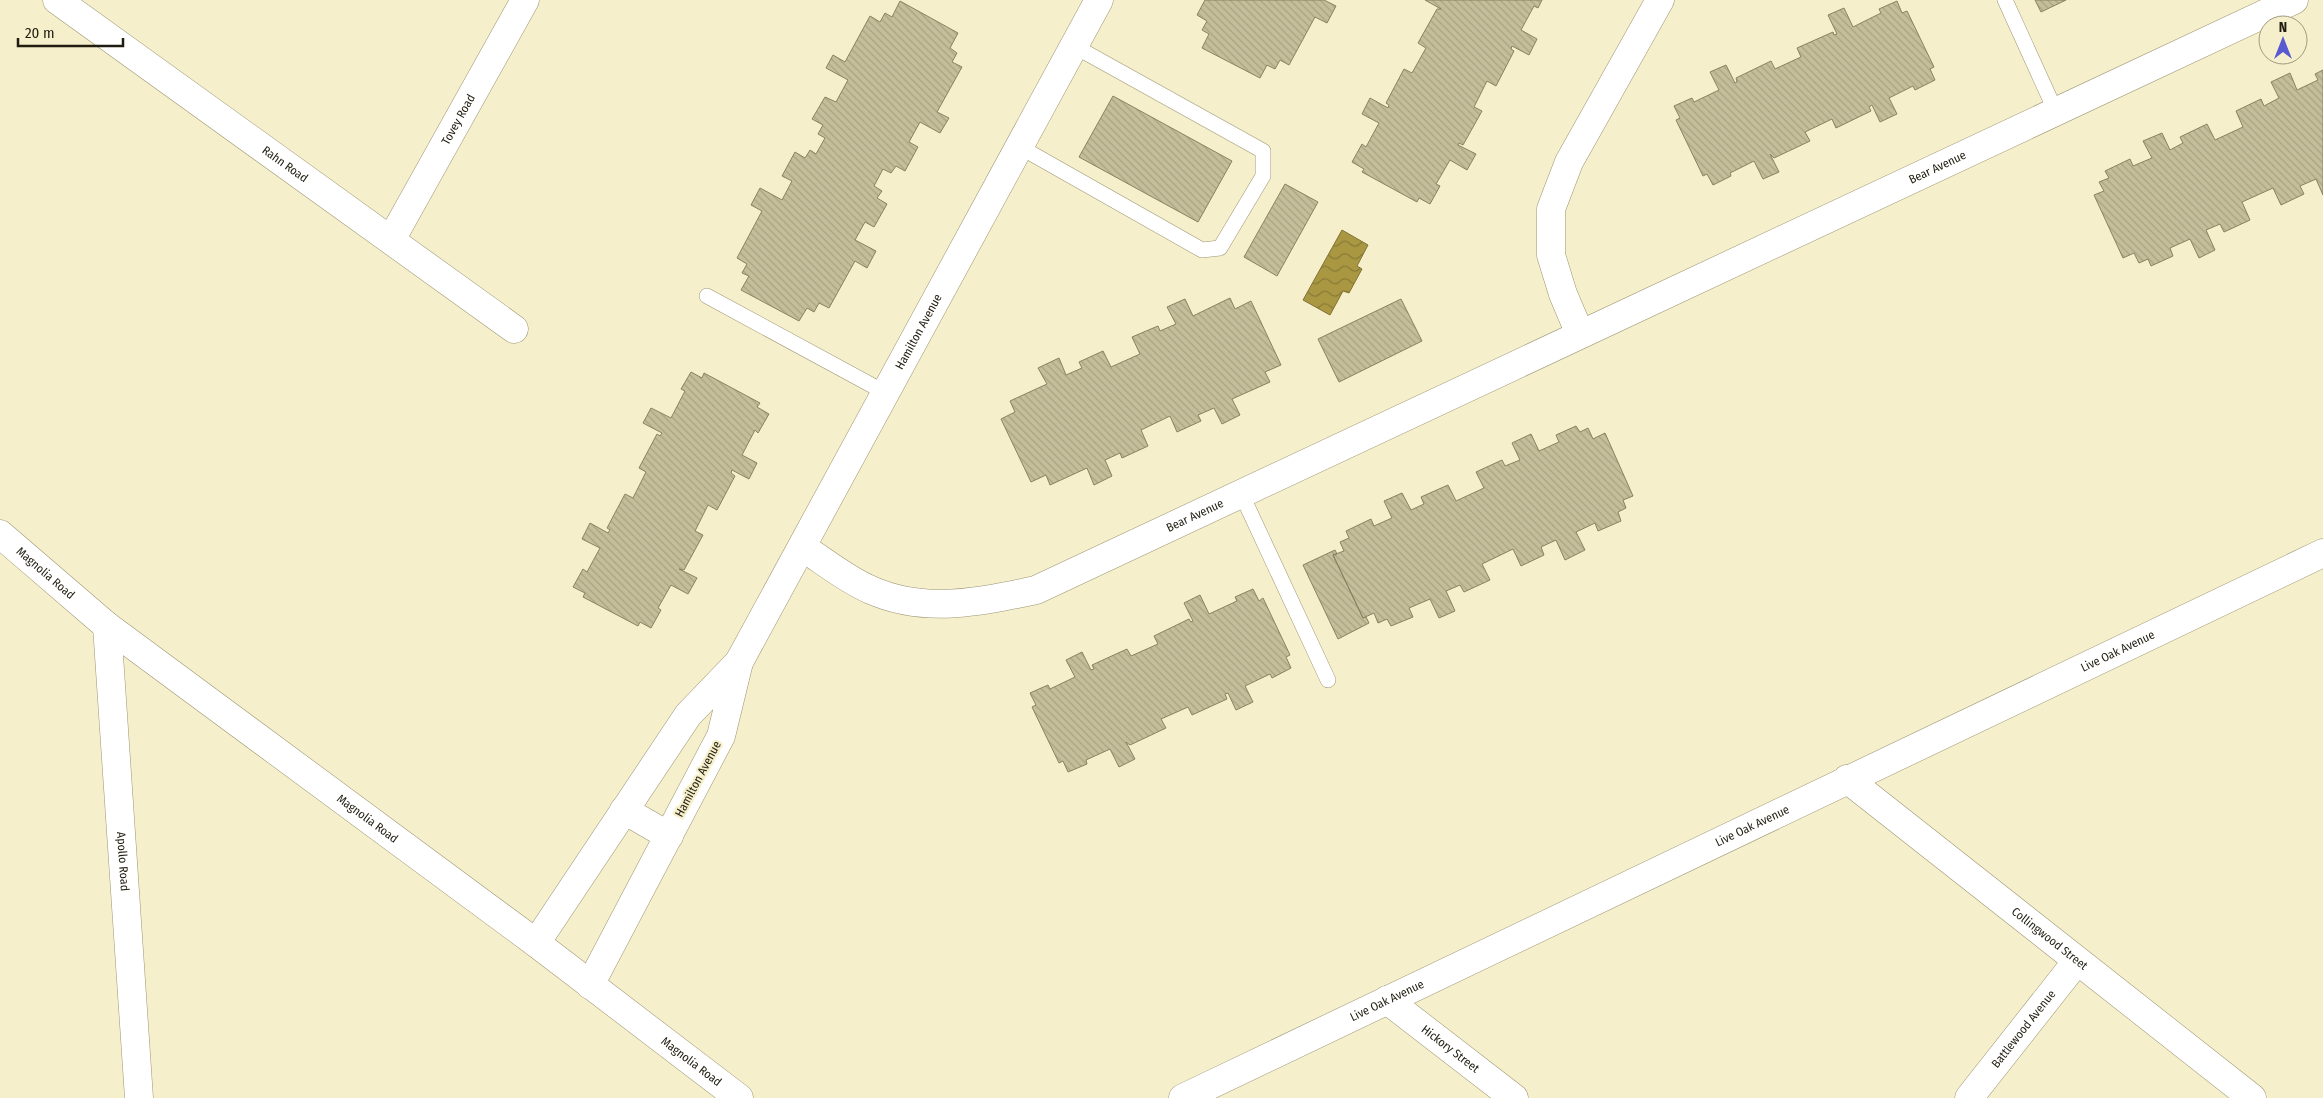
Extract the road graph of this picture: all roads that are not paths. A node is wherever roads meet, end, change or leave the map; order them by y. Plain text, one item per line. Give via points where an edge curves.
1 (57, 0) edge
2 (524, 0) edge
3 (1100, 0) edge
4 (1660, 0) edge
5 (2005, 0) edge
6 (2294, 0) edge
7 (1074, 46) junction
8 (2056, 112) junction
9 (1020, 147) junction
10 (390, 240) junction
11 (707, 296) dead end
12 (514, 329) dead end
13 (1580, 334) junction
14 (886, 393) junction
15 (1241, 493) junction
16 (0, 534) edge
17 (802, 547) junction
18 (2323, 552) edge
19 (107, 626) junction
20 (739, 662) junction
21 (1328, 680) dead end
22 (1846, 779) junction
23 (624, 810) junction
24 (669, 836) junction
25 (536, 943) junction
26 (2077, 961) junction
27 (590, 985) junction
28 (1387, 1000) junction
29 (139, 1098) edge
30 (739, 1098) edge
31 (1183, 1098) edge
32 (1514, 1098) edge
33 (1969, 1098) edge
34 (2252, 1098) edge

1 - 10 street, Rahn Road
2 - 10 street, Tovey Road
3 - 7 street, Hamilton Avenue
4 - 13 street via 1570,162 1551,210 1551,255
5 - 8 lane
6 - 8 street, Bear Avenue
7 - 9 street, Hamilton Avenue
7 - 9 lane via 1263,151 1263,176 1220,248 1202,250
8 - 13 street, Bear Avenue
9 - 14 street, Hamilton Avenue
10 - 12 street, Rahn Road
11 - 14 lane
13 - 15 street, Bear Avenue
14 - 17 street, Hamilton Avenue
15 - 17 street, Bear Avenue via 1036,590 982,601 936,606 903,600 870,590
15 - 21 lane
16 - 19 street, Magnolia Road
17 - 20 street, Hamilton Avenue
18 - 22 street, Live Oak Avenue
19 - 25 street, Magnolia Road
19 - 29 street, Apollo Road
20 - 23 street, Hamilton Avenue via 688,715
20 - 24 street, Hamilton Avenue via 721,736
22 - 26 street, Collingwood Street
22 - 28 street, Live Oak Avenue
23 - 24 street
23 - 25 street, Hamilton Avenue
24 - 27 street, Hamilton Avenue
25 - 27 street, Magnolia Road
26 - 33 street, Battlewood Avenue
26 - 34 street, Collingwood Street
27 - 30 street, Magnolia Road
28 - 31 street, Live Oak Avenue
28 - 32 street, Hickory Street

